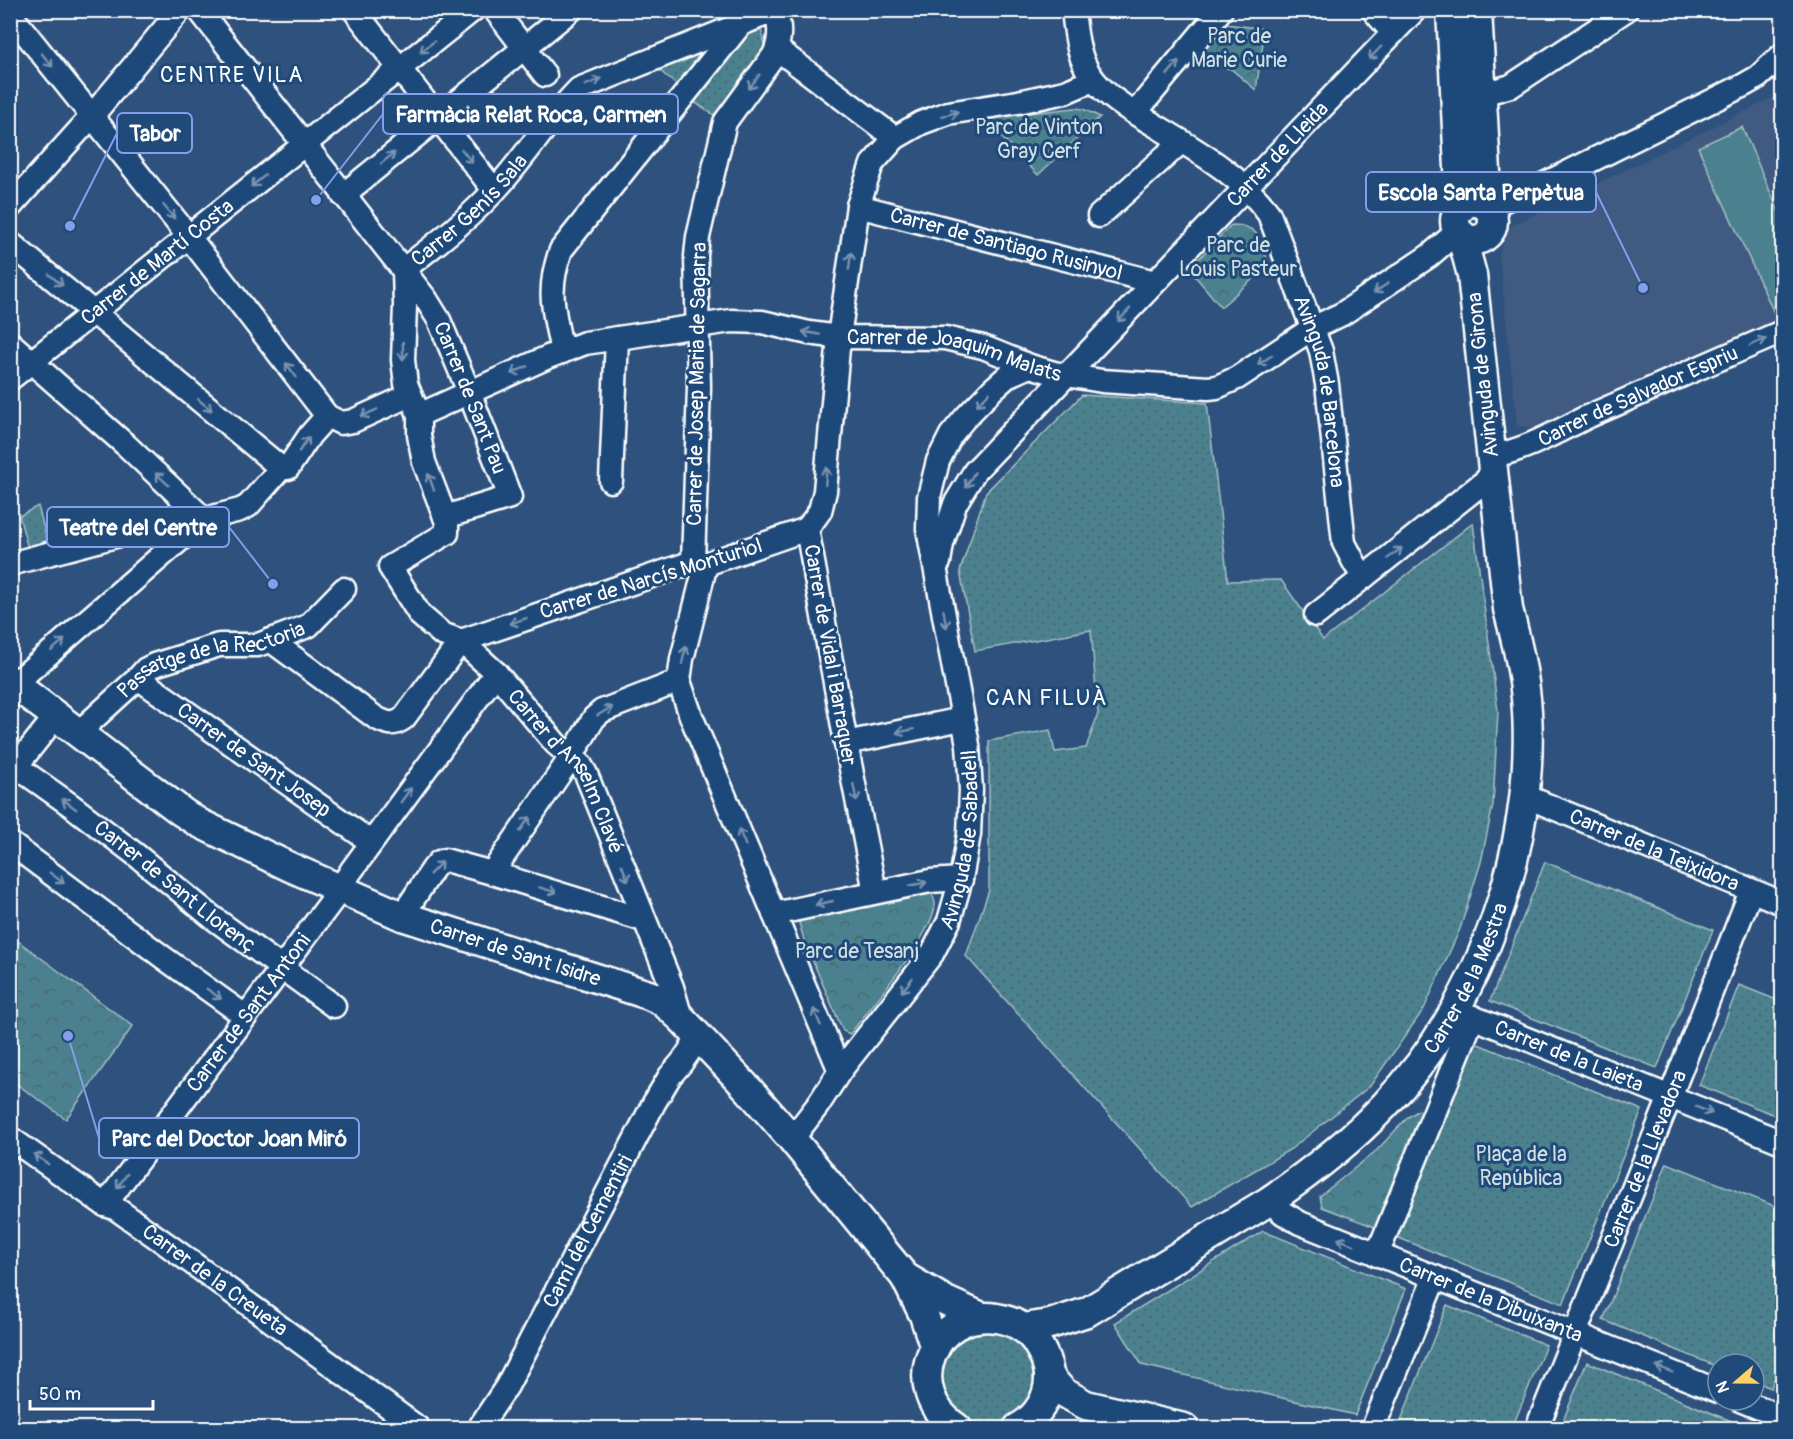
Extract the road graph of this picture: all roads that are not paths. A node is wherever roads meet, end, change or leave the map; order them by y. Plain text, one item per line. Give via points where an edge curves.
1 (180, 10) edge
2 (199, 10) edge
3 (354, 10) edge
4 (473, 10) edge
5 (495, 10) edge
6 (571, 10) edge
7 (776, 10) edge
8 (1073, 10) edge
9 (1221, 10) edge
10 (1373, 10) edge
11 (1415, 10) edge
12 (1451, 10) edge
13 (1465, 10) edge
14 (1477, 10) edge
15 (1626, 10) edge
16 (10, 14) edge
17 (740, 25) junction
18 (1394, 33) junction
19 (525, 48) junction
20 (777, 48) junction
21 (1782, 55) edge
22 (399, 69) junction
23 (545, 75) dead end
24 (1094, 80) junction
25 (1481, 91) junction
26 (1135, 113) junction
27 (92, 116) junction
28 (438, 118) junction
29 (896, 138) junction
30 (1181, 142) junction
31 (304, 145) junction
32 (1246, 188) junction
33 (494, 190) junction
34 (343, 195) junction
35 (858, 206) junction
36 (10, 207) edge
37 (1484, 211) junction
38 (1099, 216) dead end
39 (189, 237) junction
40 (10, 243) edge
41 (404, 269) junction
42 (1155, 282) junction
43 (426, 299) junction
44 (405, 306) junction
45 (94, 311) junction
46 (698, 326) junction
47 (1313, 327) junction
48 (1782, 332) edge
49 (839, 337) junction
50 (617, 338) junction
51 (10, 343) edge
52 (562, 352) junction
53 (32, 362) junction
54 (1030, 366) junction
55 (1066, 375) junction
56 (10, 379) edge
57 (470, 392) junction
58 (415, 405) junction
59 (327, 416) junction
60 (1493, 465) junction
61 (281, 468) junction
62 (611, 481) dead end
63 (445, 517) junction
64 (204, 519) junction
65 (807, 529) junction
66 (700, 563) junction
67 (10, 564) edge
68 (938, 574) junction
69 (1364, 577) junction
70 (344, 588) dead end
71 (1316, 615) dead end
72 (270, 640) junction
73 (461, 641) junction
74 (496, 673) junction
75 (138, 678) junction
76 (679, 681) junction
77 (12, 682) edge
78 (962, 719) junction
79 (67, 724) junction
80 (846, 743) junction
81 (571, 757) junction
82 (14, 771) edge
83 (1524, 796) junction
84 (372, 842) junction
85 (10, 843) edge
86 (492, 873) junction
87 (346, 879) junction
88 (961, 879) junction
89 (1751, 891) junction
90 (875, 892) junction
91 (1782, 903) edge
92 (774, 914) junction
93 (402, 916) junction
94 (644, 920) junction
95 (281, 968) junction
96 (334, 1006) dead end
97 (1464, 1013) junction
98 (245, 1016) junction
99 (690, 1028) junction
100 (840, 1071) junction
101 (1670, 1097) junction
102 (10, 1138) edge
103 (792, 1139) junction
104 (1782, 1142) edge
105 (1269, 1200) junction
106 (105, 1205) junction
107 (1377, 1255) junction
108 (905, 1277) junction
109 (1435, 1277) junction
110 (1087, 1312) junction
111 (982, 1317) junction
112 (1023, 1328) junction
113 (1575, 1334) junction
114 (935, 1348) junction
115 (1047, 1369) junction
116 (1706, 1386) edge
117 (1086, 1405) junction
118 (1766, 1411) edge
119 (1782, 1417) edge
120 (1027, 1423) edge
121 (418, 1428) edge
122 (479, 1428) edge
123 (957, 1428) edge
124 (1184, 1428) edge
125 (1373, 1428) edge
126 (1537, 1428) edge

1 - 27 street
2 - 31 street, Carrer de Sant Pau
3 - 22 street
4 -> 22 street, Carrer de Martí Costa
5 - 19 street
6 - 19 street
7 - 17 street, Carrer Genís Sala
7 - 20 street via 780,29
8 - 24 street, Avinguda de Barcelona via 1078,45
26 -> 9 street
10 - 18 street
11 - 18 street, Carrer de Lleida
12 - 37 main road, Avinguda de Girona
13 - 37 street
14 - 25 main road, Avinguda de Girona
15 - 25 street via 1511,86
16 -> 27 street
33 -> 17 street, Carrer Genís Sala via 579,89
17 - 52 street via 561,250 555,264 551,298
18 -> 32 street, Carrer de Lleida
19 - 23 street
19 - 28 street
20 - 29 street
20 -> 46 street, Carrer de Josep Maria de Sagarra via 725,122 721,134 698,237
21 - 37 street, Carrer de Joaquim Malats via 1744,85
22 - 28 street
22 - 31 street, Carrer de Martí Costa
24 - 26 street, Avinguda de Barcelona
29 -> 24 street, Carrer de Vidal i Barraquer via 948,113 1065,92
25 - 37 main road, Avinguda de Girona
26 - 30 street, Avinguda de Barcelona
27 - 36 street
27 -> 39 street
28 -> 33 street
34 -> 28 street
29 - 35 street, Carrer de Vidal i Barraquer via 872,164
30 - 32 street, Avinguda de Barcelona
30 - 38 street
31 - 34 street, Carrer de Sant Pau
31 -> 39 street, Carrer de Martí Costa
32 - 42 street, Carrer de Lleida
32 - 47 street, Avinguda de Barcelona via 1269,214
33 - 41 street, Carrer Genís Sala via 455,229
34 - 41 street, Carrer de Sant Pau
35 - 42 street, Carrer de Santiago Rusinyol
49 -> 35 street, Carrer de Vidal i Barraquer
37 -> 47 street, Carrer de Joaquim Malats via 1429,256 1342,314
37 - 60 main road, Avinguda de Girona via 1472,275
39 - 45 street, Carrer de Martí Costa
59 -> 39 street
40 -> 45 street
41 - 43 street, Carrer de Sant Pau
41 - 44 street
42 -> 55 street, Carrer de Lleida
43 - 44 street, Carrer de Sant Pau
43 - 57 street, Carrer de Sant Pau
44 -> 58 street via 403,360 406,384
45 - 53 street, Carrer de Martí Costa
45 -> 61 street
49 -> 46 street, Carrer de Joaquim Malats via 762,322
46 - 50 street, Carrer de Joaquim Malats
46 - 66 street, Carrer de Josep Maria de Sagarra
47 -> 55 street, Carrer de Joaquim Malats via 1238,378 1217,387 1102,381
47 - 69 street, Avinguda de Barcelona via 1326,384 1344,543
60 -> 48 street, Carrer de Salvador Espriu via 1621,402
49 - 54 street, Carrer de Joaquim Malats via 945,338 983,347
65 -> 49 street, Carrer de Vidal i Barraquer via 820,511 825,491
50 - 52 street, Carrer de Joaquim Malats via 585,343
50 - 62 street
51 - 53 street
52 -> 57 street, Carrer de Joaquim Malats
53 - 56 street, Carrer de Martí Costa
64 -> 53 street
54 - 55 street, Carrer de Joaquim Malats
54 -> 68 street, Avinguda de Sabadell via 1009,375 965,418 951,435 939,461 930,497 928,530
55 -> 68 street, Avinguda de Sabadell via 975,471 955,504 942,544
57 - 58 street, Carrer de Joaquim Malats
57 - 63 street, Carrer de Sant Pau via 510,497
58 -> 59 street, Carrer de Joaquim Malats via 341,423
63 -> 58 street via 424,462
61 -> 59 street via 288,468
69 -> 60 street, Carrer de Salvador Espriu
60 - 83 main road, Carrer de la Mestra via 1508,609 1519,648 1527,711
61 - 64 street via 248,506
63 - 73 street, Carrer d'Anselm Clavé via 447,532 390,567 420,615 442,634
64 - 67 street via 176,520
77 -> 64 street
65 - 66 street, Carrer de Narcís Monturiol
65 - 80 street, Carrer de Vidal i Barraquer
66 -> 73 street, Carrer de Narcís Monturiol
76 -> 66 street, Carrer de Josep Maria de Sagarra
68 -> 78 street, Avinguda de Sabadell
69 - 71 street, Carrer de Salvador Espriu
70 - 72 street, Passatge de la Rectoria via 309,626
72 - 73 street via 387,724 404,718
72 - 75 street, Passatge de la Rectoria via 258,645 208,648 154,665
73 - 74 street, Carrer d'Anselm Clavé
74 - 81 street, Carrer d'Anselm Clavé
84 -> 74 street, Carrer de Sant Antoni
75 - 79 street, Passatge de la Rectoria
75 - 84 street, Carrer de Sant Josep
81 -> 76 street via 602,711
92 -> 76 street, Carrer de Josep Maria de Sagarra
77 - 79 main road, Carrer de Sant Isidre
78 -> 80 street
78 - 88 street, Avinguda de Sabadell via 971,790
79 - 82 street, Passatge de la Rectoria
79 - 87 main road, Carrer de Sant Isidre via 200,823 290,867
80 -> 90 street, Carrer de Vidal i Barraquer
86 -> 81 street
81 -> 94 street, Carrer d'Anselm Clavé via 586,774
95 -> 82 street, Carrer de Sant Llorenç via 72,806
83 - 89 street, Carrer de la Teixidora
83 - 97 main road, Carrer de la Mestra via 1503,901
84 - 87 street, Carrer de Sant Antoni
85 -> 98 street
93 -> 86 street via 439,862 445,860
86 -> 94 street
87 - 93 main road, Carrer de Sant Isidre
87 - 95 street, Carrer de Sant Antoni
90 -> 88 street
88 -> 100 street, Avinguda de Sabadell via 949,921 932,954
89 - 91 street, Carrer de la Teixidora
89 - 101 street, Carrer de la Llevadora
90 -> 92 street
100 -> 92 street, Carrer de Josep Maria de Sagarra
93 - 99 main road, Carrer de Sant Isidre via 649,995 662,1001
94 - 99 street, Carrer d'Anselm Clavé
95 - 96 street, Carrer de Sant Llorenç
95 - 98 street, Carrer de Sant Antoni
97 - 101 street, Carrer de la Laieta
97 - 105 main road, Carrer de la Mestra via 1386,1105 1309,1173
97 - 107 street
98 -> 106 street, Carrer de Sant Antoni
99 - 103 main road, Carrer de Sant Isidre
99 - 122 street, Camí del Cementiri via 682,1062 654,1103 507,1386
100 - 103 street, Avinguda de Sabadell
101 -> 104 street, Carrer de la Laieta
101 - 113 street, Carrer de la Llevadora
106 -> 102 street, Carrer de la Creueta
103 - 108 main road, Carrer de Sant Isidre
107 -> 105 street, Carrer de la Dibuixanta via 1300,1224
105 - 110 main road, Carrer de la Mestra
106 - 121 street, Carrer de la Creueta via 169,1246
107 - 109 street, Carrer de la Dibuixanta
108 - 111 main road, Carrer de Sant Isidre
108 - 114 main road, Carrer de Sant Isidre
109 - 113 street, Carrer de la Dibuixanta
109 - 125 street
110 - 112 main road, Carrer de la Mestra
110 - 115 main road, Carrer de la Mestra via 1065,1334
111 - 112 main road, Carrer de Sant Isidre via 1006,1320
111 - 114 main road via 949,1331
112 - 115 main road via 1038,1344
116 -> 113 street, Carrer de la Dibuixanta
113 - 126 street, Carrer de la Llevadora
114 - 123 main road via 927,1366 930,1395 936,1409
115 - 117 main road via 1063,1392
115 - 120 main road, Carrer de la Mestra via 1047,1390
117 - 120 main road
117 - 124 main road
118 - 119 street

